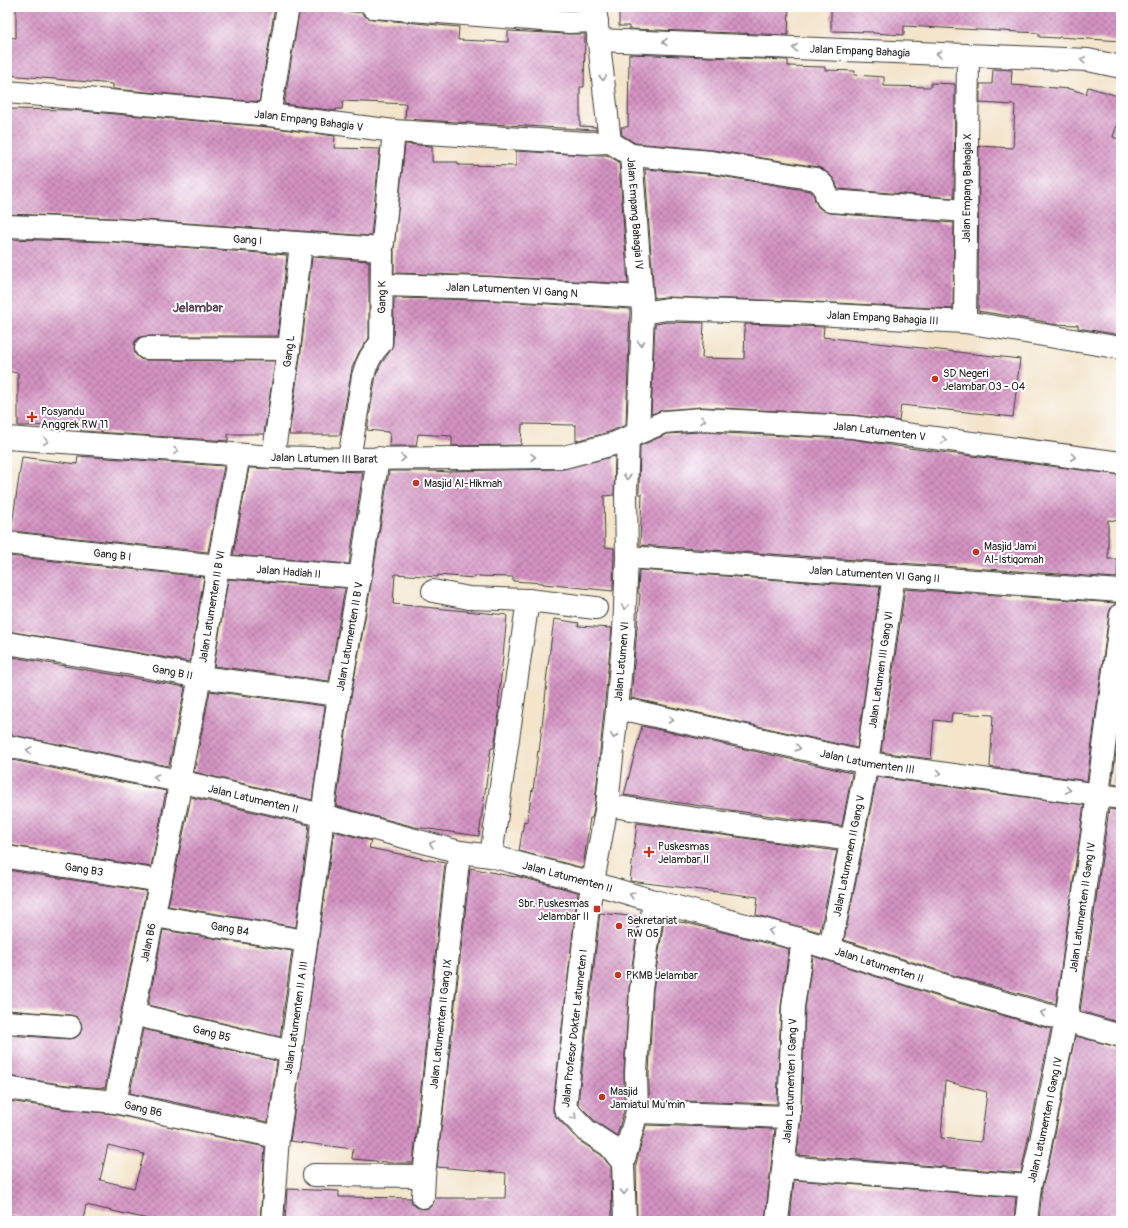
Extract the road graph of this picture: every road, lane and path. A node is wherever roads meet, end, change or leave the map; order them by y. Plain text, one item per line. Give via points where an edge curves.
1 (288, 7) edge
2 (373, 7) edge
3 (597, 23) edge
4 (968, 55) junction
5 (1121, 67) edge
6 (7, 92) edge
7 (269, 115) junction
8 (394, 131) junction
9 (610, 142) junction
10 (631, 155) junction
11 (967, 211) junction
12 (7, 226) edge
13 (301, 244) junction
14 (381, 249) junction
15 (382, 285) junction
16 (642, 305) junction
17 (965, 322) junction
18 (146, 348) dead end
19 (1121, 348) edge
20 (289, 349) junction
21 (633, 435) junction
22 (7, 438) edge
23 (239, 455) junction
24 (273, 457) junction
25 (378, 458) junction
26 (349, 459) junction
27 (1121, 463) edge
28 (7, 543) edge
29 (627, 557) junction
30 (218, 566) junction
31 (894, 576) junction
32 (360, 577) junction
33 (433, 591) dead end
34 (1121, 591) edge
35 (528, 600) junction
36 (596, 608) dead end
37 (1121, 616) edge
38 (7, 643) edge
39 (200, 677) junction
40 (338, 695) junction
41 (617, 710) junction
42 (7, 746) edge
43 (867, 763) junction
44 (179, 781) junction
45 (1098, 794) junction
46 (1121, 798) edge
47 (607, 805) junction
48 (322, 815) junction
49 (852, 840) junction
50 (460, 852) junction
51 (491, 856) junction
52 (7, 857) edge
53 (161, 881) junction
54 (592, 883) junction
55 (654, 901) junction
56 (154, 916) junction
57 (803, 940) junction
58 (306, 941) junction
59 (830, 948) junction
60 (133, 1014) junction
61 (1066, 1020) junction
62 (7, 1022) edge
63 (70, 1027) dead end
64 (1121, 1036) edge
65 (291, 1052) junction
66 (7, 1088) edge
67 (115, 1102) junction
68 (637, 1112) junction
69 (789, 1117) junction
70 (278, 1137) junction
71 (623, 1163) junction
72 (784, 1167) junction
73 (314, 1175) dead end
74 (1030, 1186) junction
75 (272, 1221) edge
76 (625, 1221) edge
77 (777, 1221) edge
78 (1026, 1221) edge

1 - 7 street
2 - 3 street, Jalan Empang Bahagia
4 -> 3 street, Jalan Empang Bahagia
3 -> 9 street
5 -> 4 street, Jalan Empang Bahagia via 1088,60
4 - 11 street, Jalan Empang Bahagia X
6 - 7 street, Jalan Empang Bahagia V
7 - 8 street, Jalan Empang Bahagia V
8 - 9 street, Jalan Empang Bahagia V via 587,143
8 - 14 street, Gang K
9 - 10 street, Jalan Empang Bahagia IV
10 - 11 street via 711,162 816,179 824,186 830,201
10 - 16 street, Jalan Empang Bahagia IV
11 - 17 street, Jalan Empang Bahagia X
12 - 13 street, Gang I via 114,230
13 - 14 street, Gang I
13 - 20 street, Gang L
14 - 15 street, Gang K
15 - 16 street, Jalan Latumenten VI Gang N via 487,288
15 - 26 street, Gang K via 381,342 365,368
16 - 17 street, Jalan Empang Bahagia III via 667,309
16 -> 21 street, Jalan Empang Bahagia IV
17 - 19 street, Jalan Empang Bahagia III
18 - 20 street
20 - 24 street, Gang L
25 -> 21 street, Jalan Latumen III Barat via 564,457 613,444
21 -> 27 street, Jalan Latumenten V via 664,422 701,419 853,428
21 -> 29 street, Jalan Latumen VI via 626,495
22 -> 23 street, Jalan Latumen III Barat
23 - 24 street, Jalan Latumen III Barat
23 - 30 street, Jalan Latumenten II B VI
24 - 26 street, Jalan Latumen III Barat
25 - 26 street, Jalan Latumen III Barat
25 - 32 street, Jalan Latumenten II B V
28 - 30 street, Gang B I
29 - 31 street, Jalan Latumenten VI Gang II
29 -> 41 street, Jalan Latumen VI
30 - 32 street, Jalan Hadiah II
30 - 39 street, Jalan Latumenten II B VI
31 - 34 street, Jalan Latumenten VI Gang II
31 - 43 street, Jalan Latumen III Gang VI
32 - 40 street, Jalan Latumenten II B V
33 - 35 street via 469,598
35 - 36 street
35 - 51 street
37 - 45 street, Jalan Latumenten II Gang IV
38 - 39 street, Gang B II
39 - 40 street, Gang B II
39 - 44 street, Jalan Latumenten II B VI
40 - 48 street, Jalan Latumenten II B V
41 -> 43 street, Jalan Latumenten III via 633,711
41 -> 47 street, Jalan Latumen VI
44 -> 42 street, Jalan Latumenten II
43 -> 45 street, Jalan Latumenten III
43 - 49 street, Jalan Latumenen II Gang V
44 - 48 street, Jalan Latumenten II
44 - 53 street, Jalan B6
45 - 46 street, Jalan Latumenten III
45 - 61 street, Jalan Latumenten II Gang IV
47 - 49 street
47 - 54 street, Jalan Latumen VI
50 -> 48 street, Jalan Latumenten II
48 - 58 street, Jalan Latumenten II A III
49 - 59 street, Jalan Latumenen II Gang V
50 - 51 street, Jalan Latumenten II
50 - 73 street, Jalan Latumenten II Gang IX via 424,1187
51 - 54 street, Jalan Latumenten II
52 - 53 street, Gang B3
53 - 56 street, Jalan B6
55 -> 54 street, Jalan Latumenten II
54 -> 71 street, Jalan Profesor Dokter Latumeten I via 565,1108 587,1130 610,1146
57 -> 55 street, Jalan Latumenten II
55 - 68 street via 641,989 636,1073
56 - 58 street, Gang B4
56 - 60 street, Jalan B6
57 - 59 street, Jalan Latumenten II
57 - 69 street, Jalan Latumenten I Gang V via 793,1007
58 - 65 street, Jalan Latumenten II A III
61 -> 59 street, Jalan Latumenten II via 952,988
60 - 65 street, Gang B5
60 - 67 street, Jalan B6
61 - 64 street, Jalan Latumenten II
61 - 74 street, Jalan Latumenten I Gang IV
62 - 63 street
65 - 70 street, Jalan Latumenten II A III
66 - 67 street, Gang B6
67 - 70 street, Gang B6
68 - 69 street
68 - 71 street
69 - 72 street, Jalan Latumenten I Gang V
70 - 75 street, Jalan Latumenten II A III
71 -> 76 street
72 - 74 street
72 - 77 street, Jalan Latumenten I Gang V
74 - 78 street, Jalan Latumenten I Gang IV

